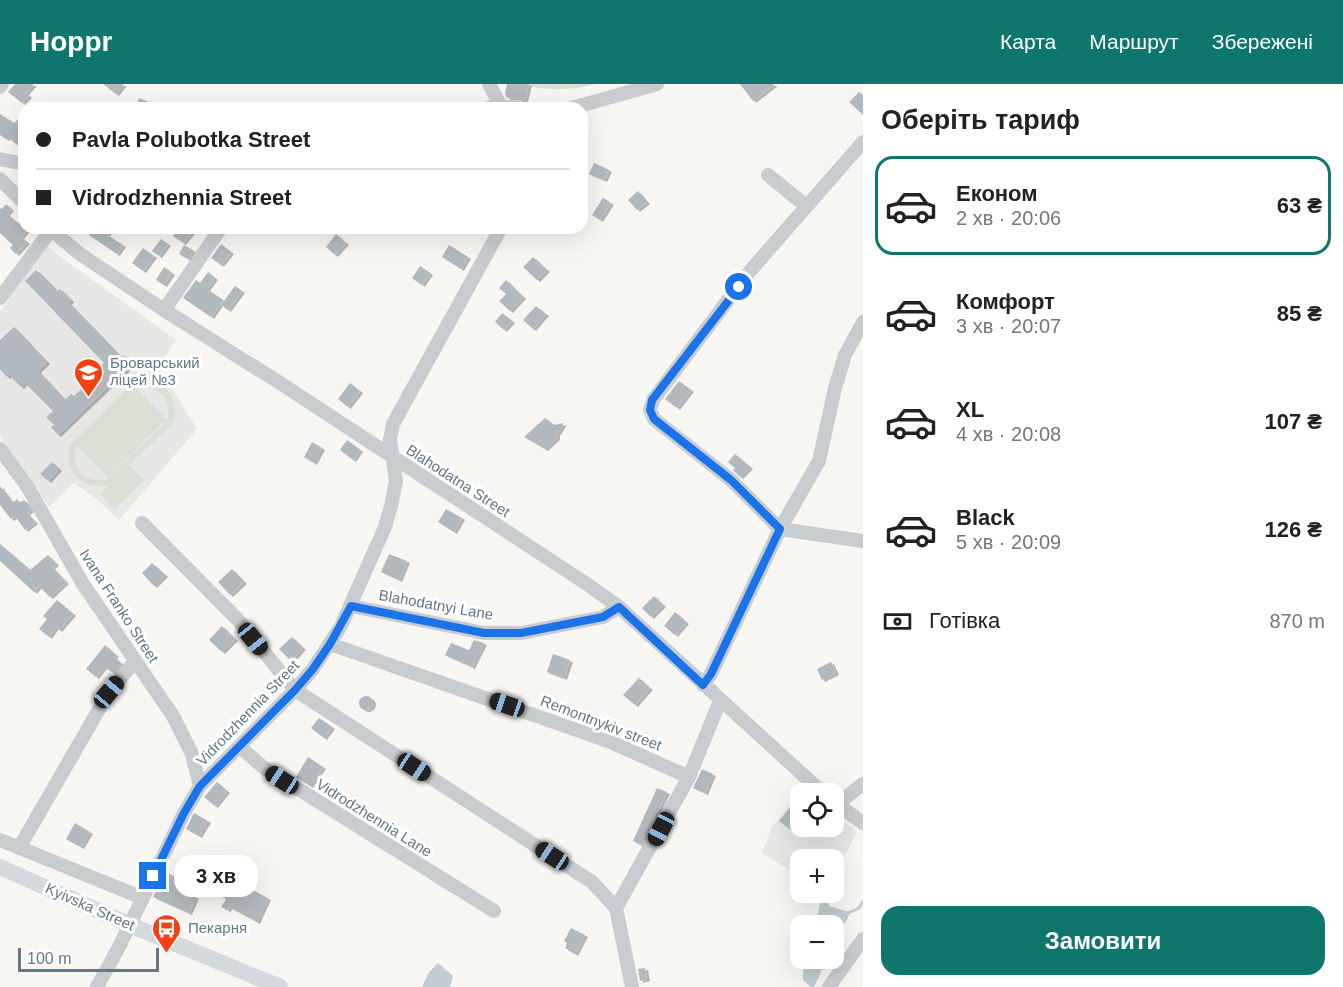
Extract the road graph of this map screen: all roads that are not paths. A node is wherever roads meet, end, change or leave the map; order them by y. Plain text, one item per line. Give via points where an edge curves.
1 (489, 84) edge
2 (657, 84) edge
3 (495, 102) edge
4 (588, 103) edge
5 (863, 142) edge
6 (0, 159) edge
7 (18, 163) edge
8 (768, 175) dead end
9 (0, 178) edge
10 (18, 197) edge
11 (806, 206) junction
12 (46, 234) edge
13 (56, 234) edge
14 (216, 234) edge
15 (498, 234) edge
16 (0, 298) edge
17 (164, 310) junction
18 (863, 322) edge
19 (0, 449) edge
20 (393, 458) junction
21 (142, 523) dead end
22 (780, 529) junction
23 (863, 541) edge
24 (351, 606) junction
25 (619, 607) junction
26 (330, 644) junction
27 (135, 661) junction
28 (703, 685) junction
29 (295, 690) junction
30 (720, 701) junction
31 (240, 747) junction
32 (689, 777) junction
33 (812, 783) edge
34 (863, 784) edge
35 (200, 786) junction
36 (844, 797) edge
37 (844, 809) edge
38 (863, 823) edge
39 (0, 840) edge
40 (20, 848) junction
41 (0, 867) edge
42 (143, 898) junction
43 (616, 908) junction
44 (494, 911) dead end
45 (130, 925) junction
46 (863, 939) edge
47 (97, 987) edge
48 (280, 987) edge
49 (632, 987) edge
50 (829, 987) edge

1 - 3 street
2 - 4 street
5 - 11 street
6 - 7 street
8 - 11 street
9 - 10 street
11 - 22 street via 750,271 652,400 650,410 654,419 731,480
12 - 16 street
13 - 17 street, Blahodatna Street
14 - 17 street
15 - 20 street, Vidrodzhennia Street via 393,424
17 - 20 street, Blahodatna Street
18 - 22 street via 845,355 819,461
19 - 27 street, Ivana Franko Street
20 - 24 street, Vidrodzhennia Street via 396,481 385,527
20 - 25 street, Blahodatna Street
21 - 29 street via 239,621
22 - 23 street
22 - 28 street
24 - 25 street, Blahodatnyi Lane via 484,633 521,633 603,617
24 - 26 street, Vidrodzhennia Street
25 - 28 street, Blahodatna Street
26 - 29 street, Vidrodzhennia Street
26 - 32 street, Remontnykiv street via 614,743
27 - 35 street, Ivana Franko Street via 173,716 192,754
27 - 40 street via 109,692
28 - 30 street, Blahodatna Street
29 - 31 street, Vidrodzhennia Street
29 - 43 street via 592,882
30 - 32 street
30 - 33 street, Blahodatna Street
31 - 35 street, Vidrodzhennia Street
31 - 44 street, Vidrodzhennia Lane via 262,767
32 - 43 street
34 - 36 street
35 - 42 street, Vidrodzhennia Street
37 - 38 street
39 - 40 street
40 - 42 street
41 - 45 main road, Kyivska Street
42 - 45 street, Vidrodzhennia Street
43 - 49 street
45 - 47 street, Vidrodzhennia Street
45 - 48 main road, Kyivska Street
46 - 50 street

